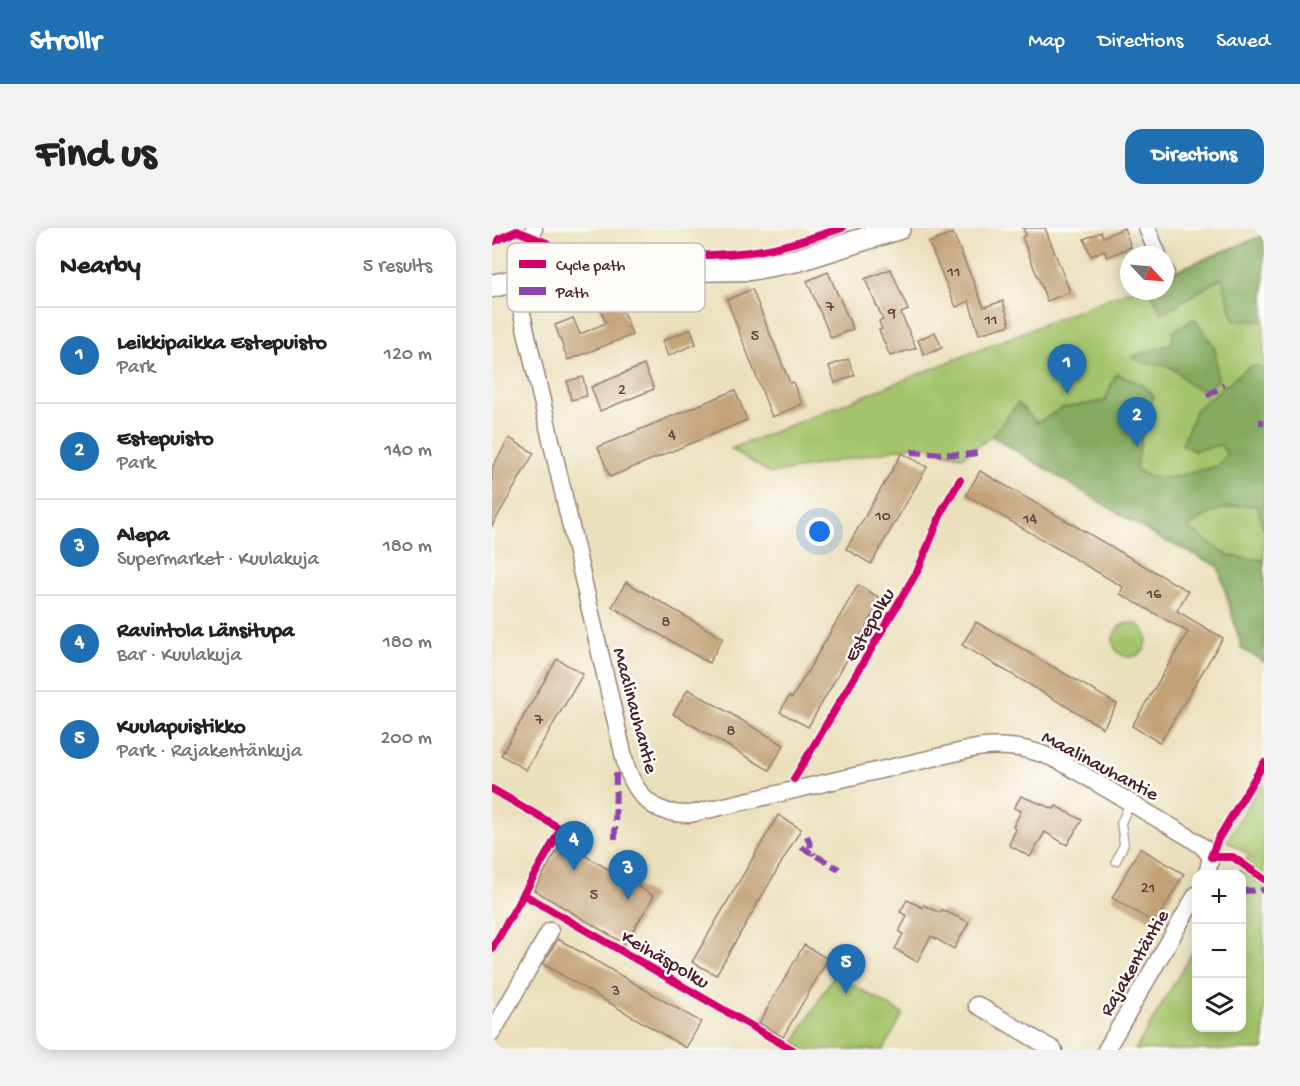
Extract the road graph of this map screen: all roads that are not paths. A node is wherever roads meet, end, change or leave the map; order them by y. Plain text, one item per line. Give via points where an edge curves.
1 (534, 228) edge
2 (899, 228) edge
3 (1147, 228) edge
4 (530, 243) edge
5 (1154, 246) edge
6 (705, 269) edge
7 (507, 282) edge
8 (492, 286) edge
9 (522, 312) edge
10 (1130, 803) junction
11 (1116, 861) dead end
12 (1209, 870) edge
13 (1192, 904) edge
14 (550, 931) dead end
15 (977, 1005) dead end
16 (492, 1033) edge
17 (1054, 1050) edge
18 (1106, 1050) edge

1 - 4 street
2 - 6 street via 798,260 750,268
3 - 5 street
7 - 8 street
9 - 10 street, Maalinauhantie via 619,737 633,784 645,802 662,811 690,814 976,748 1007,745 1042,752
10 - 11 lane via 1121,823 1124,844
10 - 12 street, Maalinauhantie via 1203,847 1211,857
13 - 18 street, Rajakentäntie
14 - 16 street
15 - 17 street

